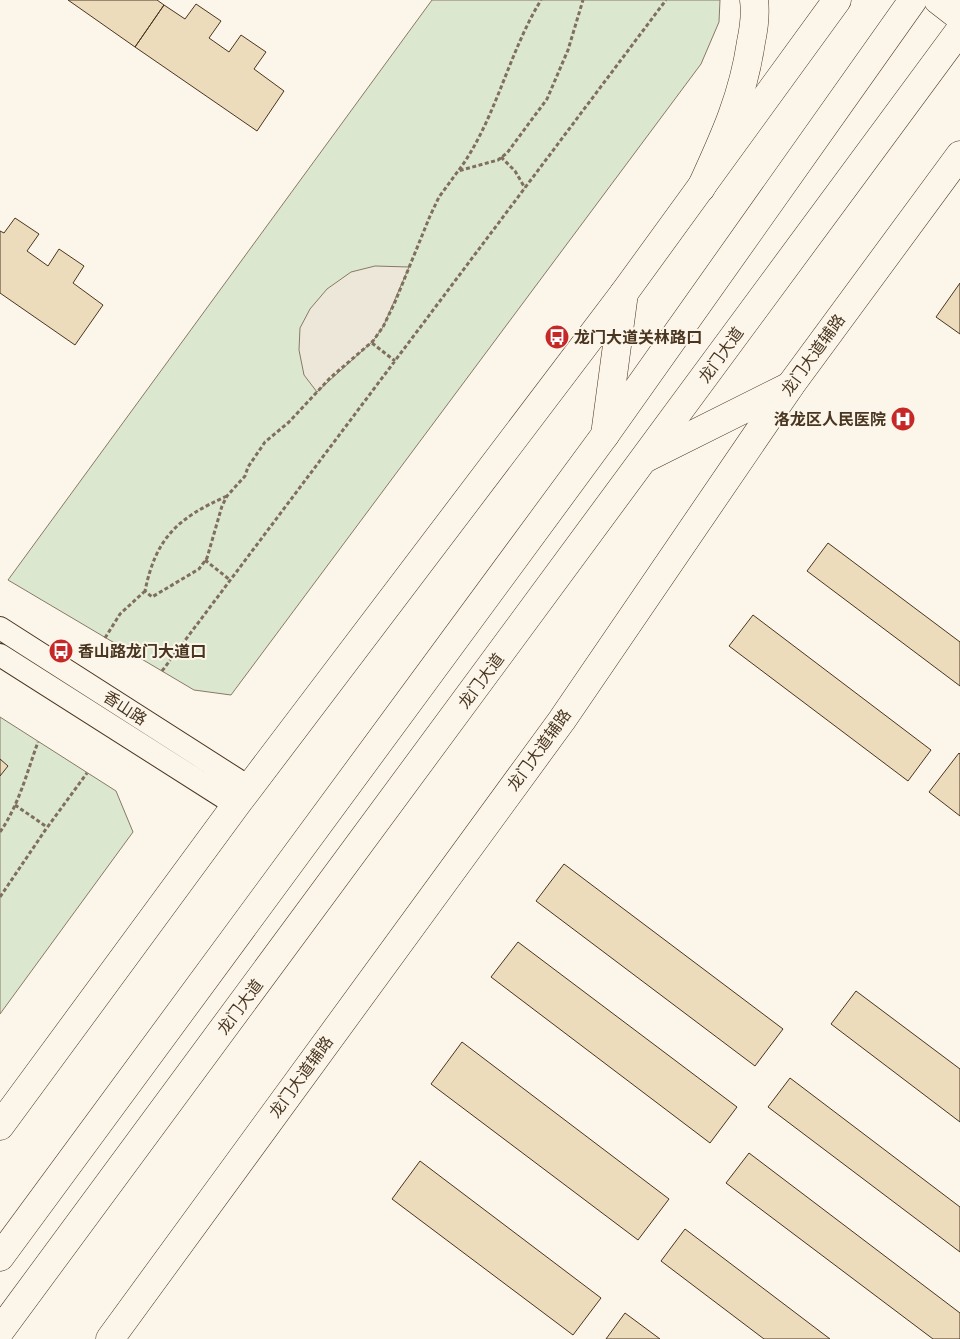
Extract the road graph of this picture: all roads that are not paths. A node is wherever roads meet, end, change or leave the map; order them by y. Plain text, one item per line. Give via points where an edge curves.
1 (754, 0) edge
2 (837, 0) edge
3 (913, 0) edge
4 (938, 0) edge
5 (960, 18) edge
6 (960, 30) edge
7 (960, 155) edge
8 (701, 188) junction
9 (624, 293) junction
10 (790, 386) junction
11 (606, 435) junction
12 (646, 458) junction
13 (0, 628) edge
14 (0, 655) edge
15 (243, 796) junction
16 (0, 1126) edge
17 (0, 1257) edge
18 (0, 1331) edge
19 (110, 1339) edge

1 - 8 main road via 756,13 747,71 733,118
2 - 8 main road
3 - 11 main road
4 - 5 main road
6 - 12 main road, 龙门大道
7 - 10 main road, 龙门大道辅路
8 - 9 main road
9 - 11 main road
9 - 15 main road
10 - 12 main road
10 - 19 main road, 龙门大道辅路 via 562,720
11 - 17 main road
12 - 18 main road, 龙门大道
13 - 15 street, 香山路
14 - 15 street, 香山路
15 - 16 main road

